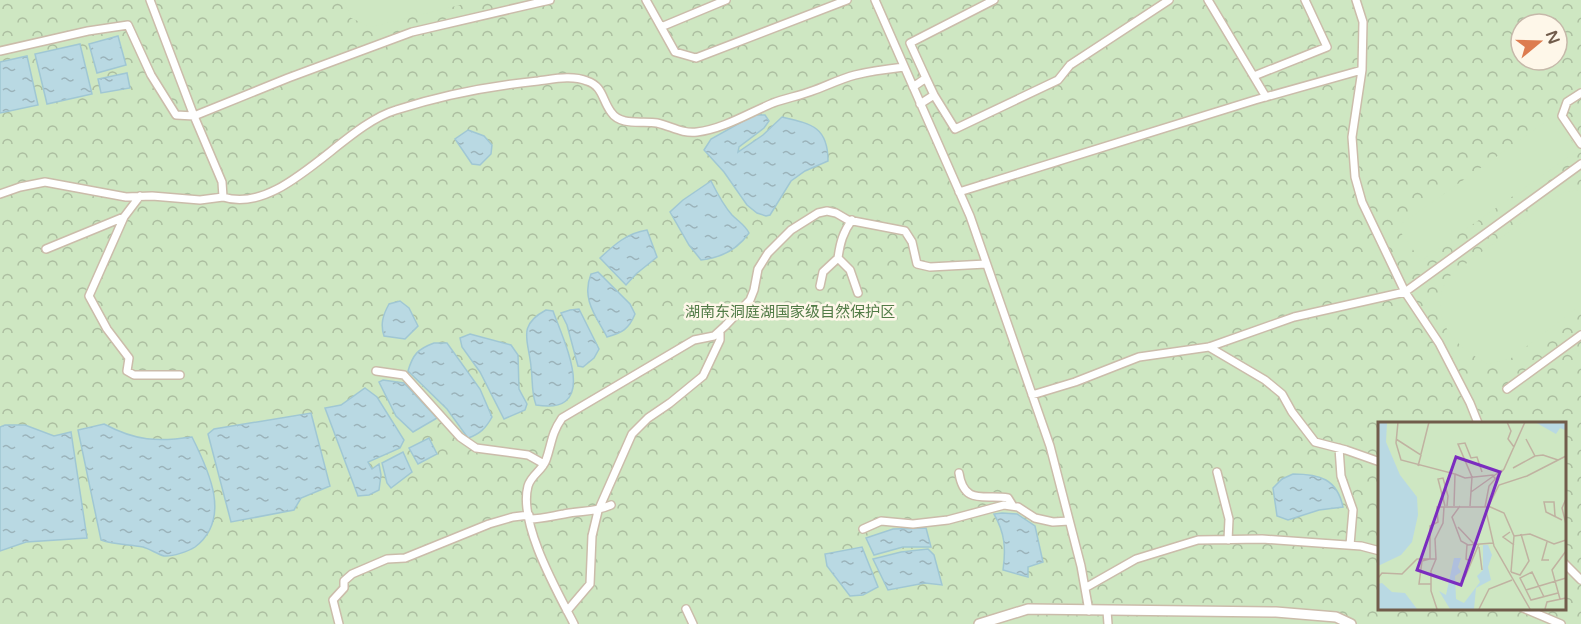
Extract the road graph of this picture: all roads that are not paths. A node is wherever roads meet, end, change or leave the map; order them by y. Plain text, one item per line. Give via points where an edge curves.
1 (150, 0) edge
2 (550, 0) edge
3 (646, 0) edge
4 (726, 0) edge
5 (847, 0) edge
6 (874, 0) edge
7 (994, 0) edge
8 (1169, 0) edge
9 (1208, 0) edge
10 (1305, 0) edge
11 (1356, 0) edge
12 (838, 2) edge
13 (661, 27) junction
14 (0, 51) edge
15 (904, 67) junction
16 (1362, 70) junction
17 (1254, 76) junction
18 (926, 78) junction
19 (913, 87) junction
20 (1581, 93) edge
21 (934, 95) junction
22 (1266, 97) junction
23 (920, 104) junction
24 (194, 116) junction
25 (1581, 144) edge
26 (1581, 164) edge
27 (959, 192) junction
28 (0, 194) edge
29 (140, 196) junction
30 (223, 197) junction
31 (124, 217) junction
32 (852, 220) junction
33 (46, 249) dead end
34 (838, 258) junction
35 (986, 264) junction
36 (820, 286) dead end
37 (1405, 292) junction
38 (858, 293) dead end
39 (720, 330) junction
40 (1581, 335) edge
41 (1209, 347) junction
42 (376, 371) dead end
43 (180, 375) dead end
44 (1507, 389) dead end
45 (1032, 395) junction
46 (1479, 422) edge
47 (1339, 448) junction
48 (1378, 461) edge
49 (544, 464) junction
50 (1217, 472) dead end
51 (959, 473) dead end
52 (611, 505) dead end
53 (1013, 506) junction
54 (598, 511) junction
55 (530, 517) junction
56 (1070, 521) junction
57 (863, 528) dead end
58 (1228, 540) junction
59 (1350, 545) junction
60 (1378, 551) edge
61 (1566, 565) edge
62 (1581, 580) edge
63 (1085, 588) junction
64 (686, 609) dead end
65 (1525, 609) edge
66 (567, 611) junction
67 (1089, 611) junction
68 (1107, 611) junction
69 (339, 624) edge
70 (574, 624) edge
71 (693, 624) edge
72 (979, 624) edge
73 (1108, 624) edge
74 (1351, 624) edge
75 (1561, 624) edge

1 - 24 street
2 - 24 street via 412,32
3 - 13 street
4 - 13 street
5 - 12 street
6 - 15 street
7 - 18 street via 910,43
8 - 21 street via 1070,65 1058,80 955,129
9 - 17 street
10 - 17 street via 1327,47
11 - 16 street via 1363,22
12 - 13 street via 696,58 675,52
14 - 24 street via 128,25 151,75 176,115
15 - 19 street
15 - 30 street via 853,76 697,132 622,120 611,113 597,86 570,77 465,91 392,111 373,121 277,191 252,198
16 - 22 street
16 - 37 street via 1352,137 1355,177 1362,202
17 - 22 street
18 - 19 street
18 - 21 street
19 - 23 street
20 - 25 street via 1568,102 1562,116
21 - 23 street
22 - 27 street
23 - 27 street
24 - 30 street via 222,182
26 - 37 street
27 - 35 street
28 - 29 street via 45,182
29 - 30 street via 200,200
29 - 31 street
31 - 33 street
31 - 43 street via 89,296 129,358 127,371 134,375
32 - 34 street via 845,229
32 - 35 street via 905,231 917,264
32 - 39 street via 827,211 791,230 759,269 750,300
34 - 36 street via 823,272
34 - 38 street via 850,270
35 - 45 street
37 - 41 street via 1294,317
37 - 46 street via 1439,343
39 - 49 street via 714,336 694,340 562,418 553,432
39 - 54 street via 720,340 703,376 632,434
40 - 44 street
41 - 45 street via 1139,357
41 - 47 street via 1282,394 1315,442
42 - 49 street via 404,375 460,437 476,448 528,455
45 - 56 street
47 - 48 street
47 - 59 street via 1341,476 1353,510
49 - 55 street via 528,486 526,504
50 - 58 street via 1229,519
51 - 53 street via 960,483 979,499 1008,498
52 - 54 street
53 - 56 street via 1035,518
53 - 57 street via 948,520 913,524 881,521
54 - 55 street via 546,519
54 - 66 street via 592,536 590,584
55 - 66 street via 543,564
55 - 69 street via 489,524 405,558 387,559 352,574 333,600
56 - 63 street
58 - 59 street
58 - 63 street via 1198,540 1136,559
59 - 60 street
61 - 62 street
63 - 67 street
64 - 71 street
65 - 75 street
66 - 70 street
67 - 68 street
67 - 72 street via 1028,609
68 - 73 street
68 - 74 street via 1276,612 1336,617

